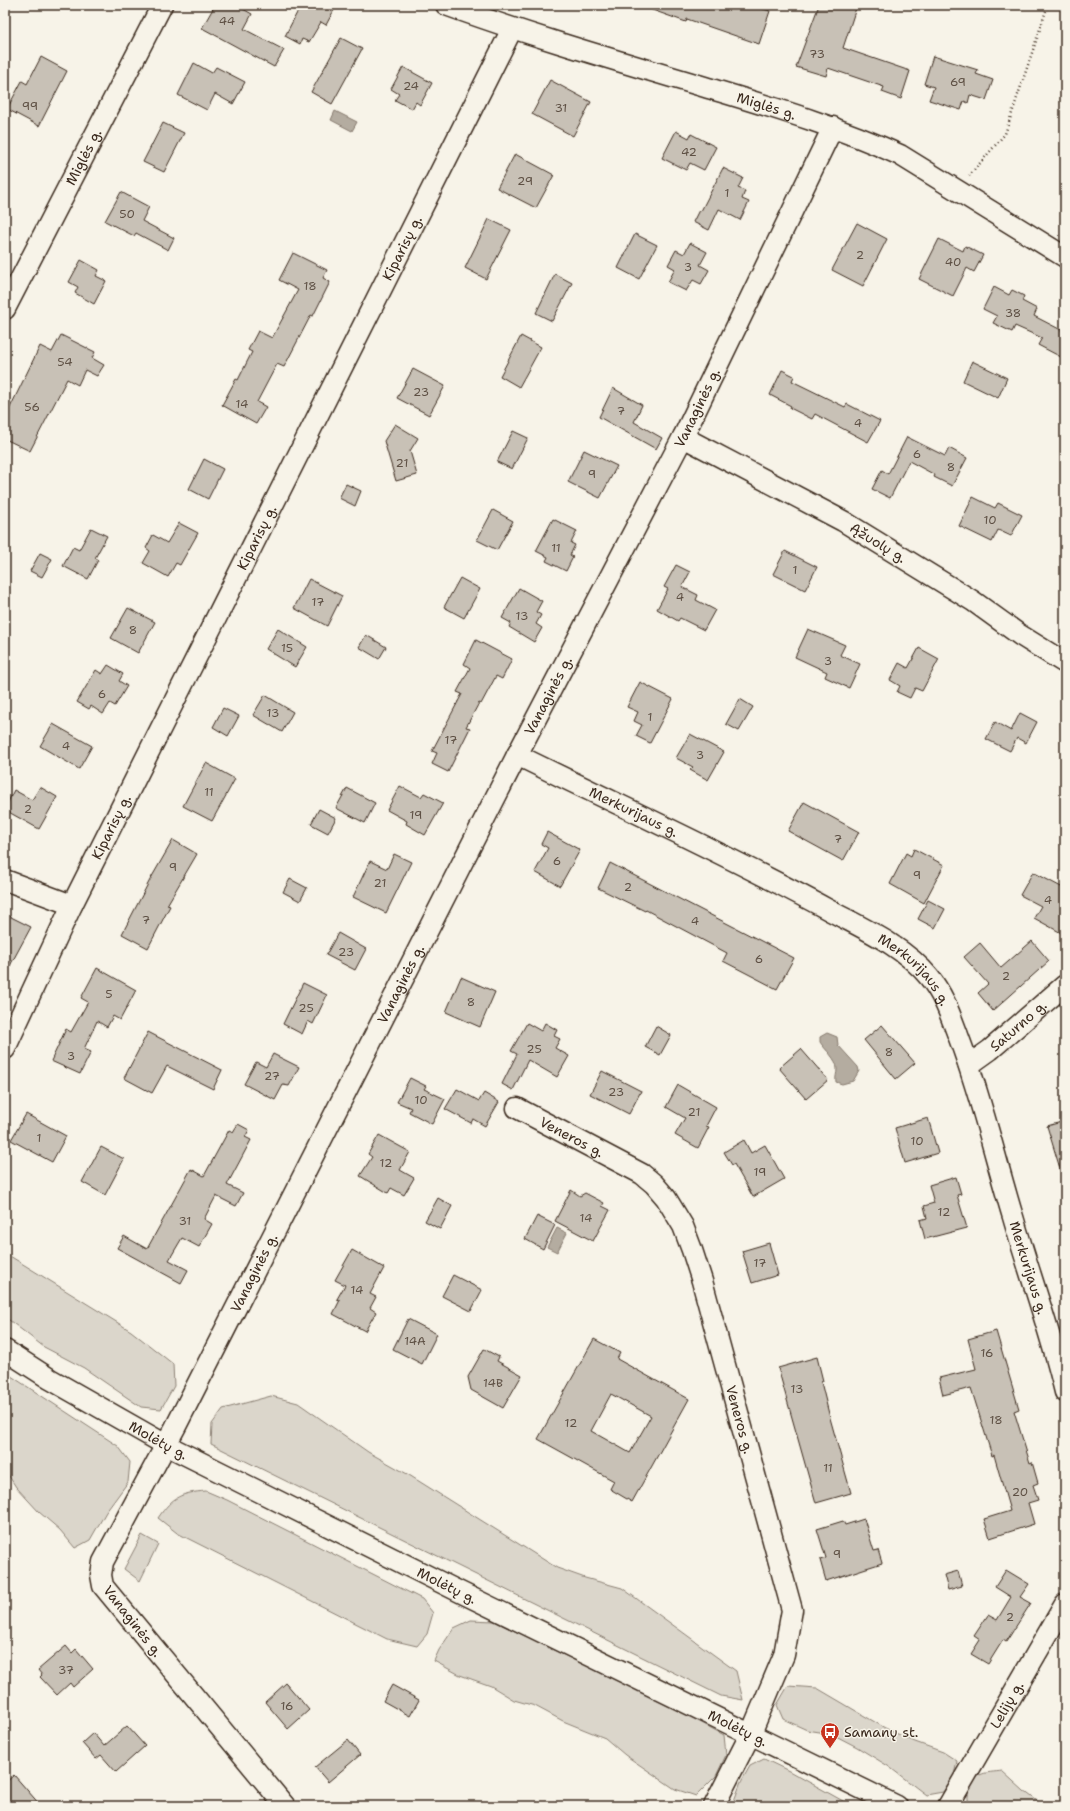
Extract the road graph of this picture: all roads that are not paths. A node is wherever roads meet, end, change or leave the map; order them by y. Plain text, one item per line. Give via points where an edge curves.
1 (162, 5) edge
2 (446, 5) edge
3 (512, 29) junction
4 (832, 127) junction
5 (1065, 257) edge
6 (5, 309) edge
7 (683, 437) junction
8 (1065, 663) edge
9 (517, 755) junction
10 (5, 880) edge
11 (72, 905) junction
12 (1065, 985) edge
13 (5, 1049) edge
14 (969, 1065) junction
15 (517, 1108) dead end
16 (5, 1350) edge
17 (1065, 1392) edge
18 (166, 1445) junction
19 (1065, 1604) edge
20 (751, 1733) junction
21 (285, 1806) edge
22 (714, 1806) edge
23 (898, 1806) edge
24 (948, 1806) edge

1 - 6 street, Miglės g.
2 - 3 street, Miglės g.
3 - 4 street, Miglės g.
3 - 11 street, Kiparisų g.
4 - 5 street, Miglės g. via 900,155
4 - 7 street, Vanaginės g.
7 - 8 street, Ąžuolų g. via 843,521 973,601
7 - 9 street, Vanaginės g.
9 - 14 street, Merkurijaus g. via 794,891 904,954 918,965 938,989
9 - 18 street, Vanaginės g.
10 - 11 street
11 - 13 street, Kiparisų g.
12 - 14 street, Saturno g.
14 - 17 street, Merkurijaus g.
15 - 20 street, Veneros g. via 642,1174 654,1184 675,1211 692,1250 792,1610 784,1655
16 - 18 street, Molėtų g. via 50,1379
18 - 20 street, Molėtų g. via 460,1592
18 - 21 street, Vanaginės g. via 103,1562 103,1586
19 - 24 street, Lelijų g.
20 - 22 street, Veneros g.
20 - 23 street, Molėtų g.

